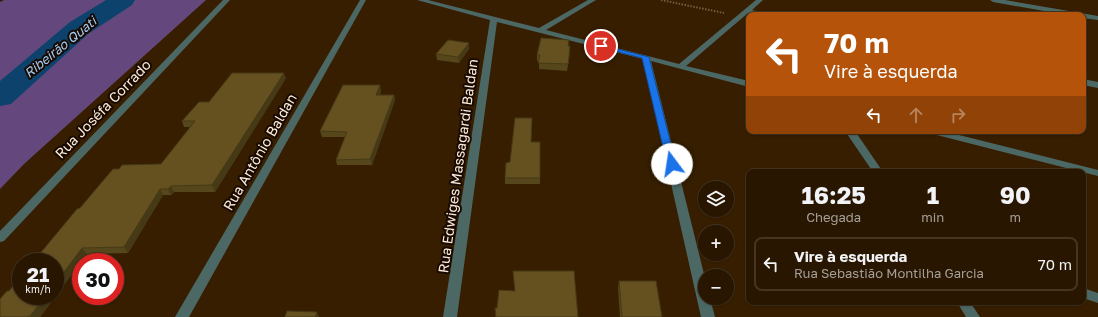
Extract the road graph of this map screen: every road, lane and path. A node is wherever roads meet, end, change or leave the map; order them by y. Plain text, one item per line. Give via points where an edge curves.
1 (227, 0) edge
2 (363, 0) edge
3 (420, 0) edge
4 (593, 0) edge
5 (661, 0) edge
6 (760, 0) edge
7 (993, 0) edge
8 (432, 1) edge
9 (747, 11) junction
10 (752, 12) edge
11 (1062, 12) edge
12 (1086, 16) edge
13 (740, 17) junction
14 (494, 18) junction
15 (1098, 18) edge
16 (541, 30) junction
17 (646, 57) junction
18 (681, 66) junction
19 (746, 83) edge
20 (1086, 83) edge
21 (1098, 85) edge
22 (852, 134) edge
23 (944, 134) edge
24 (876, 169) edge
25 (1082, 169) edge
26 (1086, 170) edge
27 (1098, 173) edge
28 (0, 238) edge
29 (1086, 294) edge
30 (1098, 298) edge
31 (965, 305) edge
32 (182, 317) edge
33 (450, 317) edge
34 (708, 317) edge
35 (973, 317) edge

1 - 28 street, Rua Joséfa Corrado
2 - 32 street, Rua Antônio Baldan
3 - 8 street
4 - 16 street
5 - 13 path
6 - 9 street
7 - 11 street
8 - 14 street
9 - 10 street
9 - 13 street
12 - 15 street
13 - 18 street
14 - 16 street
14 - 33 street, Rua Edwiges Massagardi Baldan
16 - 17 street
17 - 18 street
17 - 34 street
18 - 19 street
20 - 21 street
22 - 24 street
23 - 25 street
26 - 27 street
29 - 30 street
31 - 35 street

